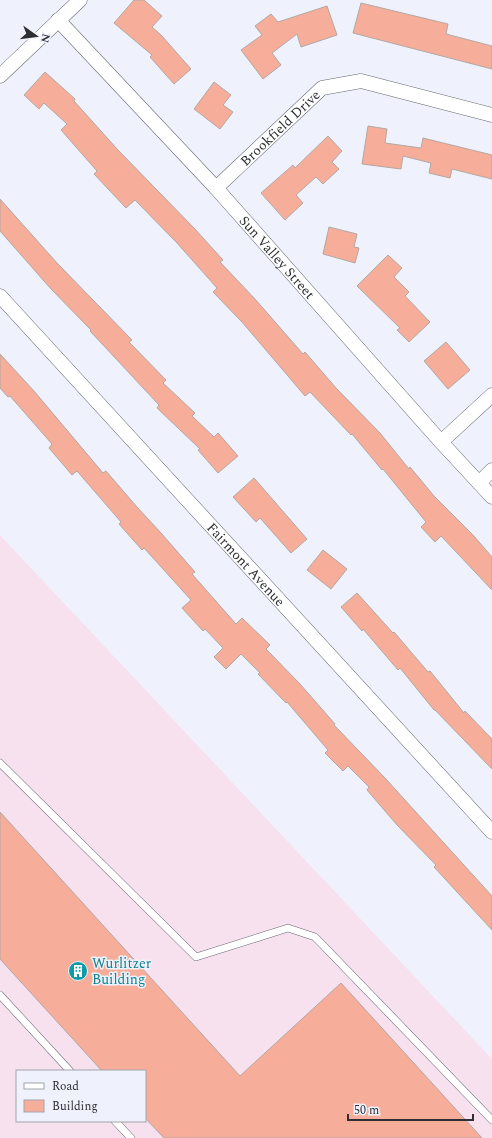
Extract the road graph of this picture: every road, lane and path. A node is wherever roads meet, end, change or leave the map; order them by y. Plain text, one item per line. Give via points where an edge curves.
1 (80, 0) edge
2 (58, 20) junction
3 (0, 76) edge
4 (492, 115) edge
5 (216, 188) junction
6 (0, 296) edge
7 (492, 395) edge
8 (441, 442) junction
9 (492, 470) edge
10 (478, 483) junction
11 (492, 497) edge
12 (0, 763) edge
13 (492, 832) edge
14 (0, 995) edge
15 (4, 1004) edge
16 (69, 1070) edge
17 (492, 1120) edge
18 (116, 1122) edge
19 (131, 1138) edge

1 - 2 street
2 - 3 street
2 - 5 street, Sun Valley Street
4 - 5 street, Brookfield Drive via 361,81 322,88
5 - 8 street, Sun Valley Street
6 - 13 street, Fairmont Avenue
7 - 8 street
8 - 10 street, Sun Valley Street
9 - 10 street
10 - 11 street, Sun Valley Street
12 - 17 lane via 196,957 288,928 315,937
14 - 15 lane
15 - 16 lane
18 - 19 lane

